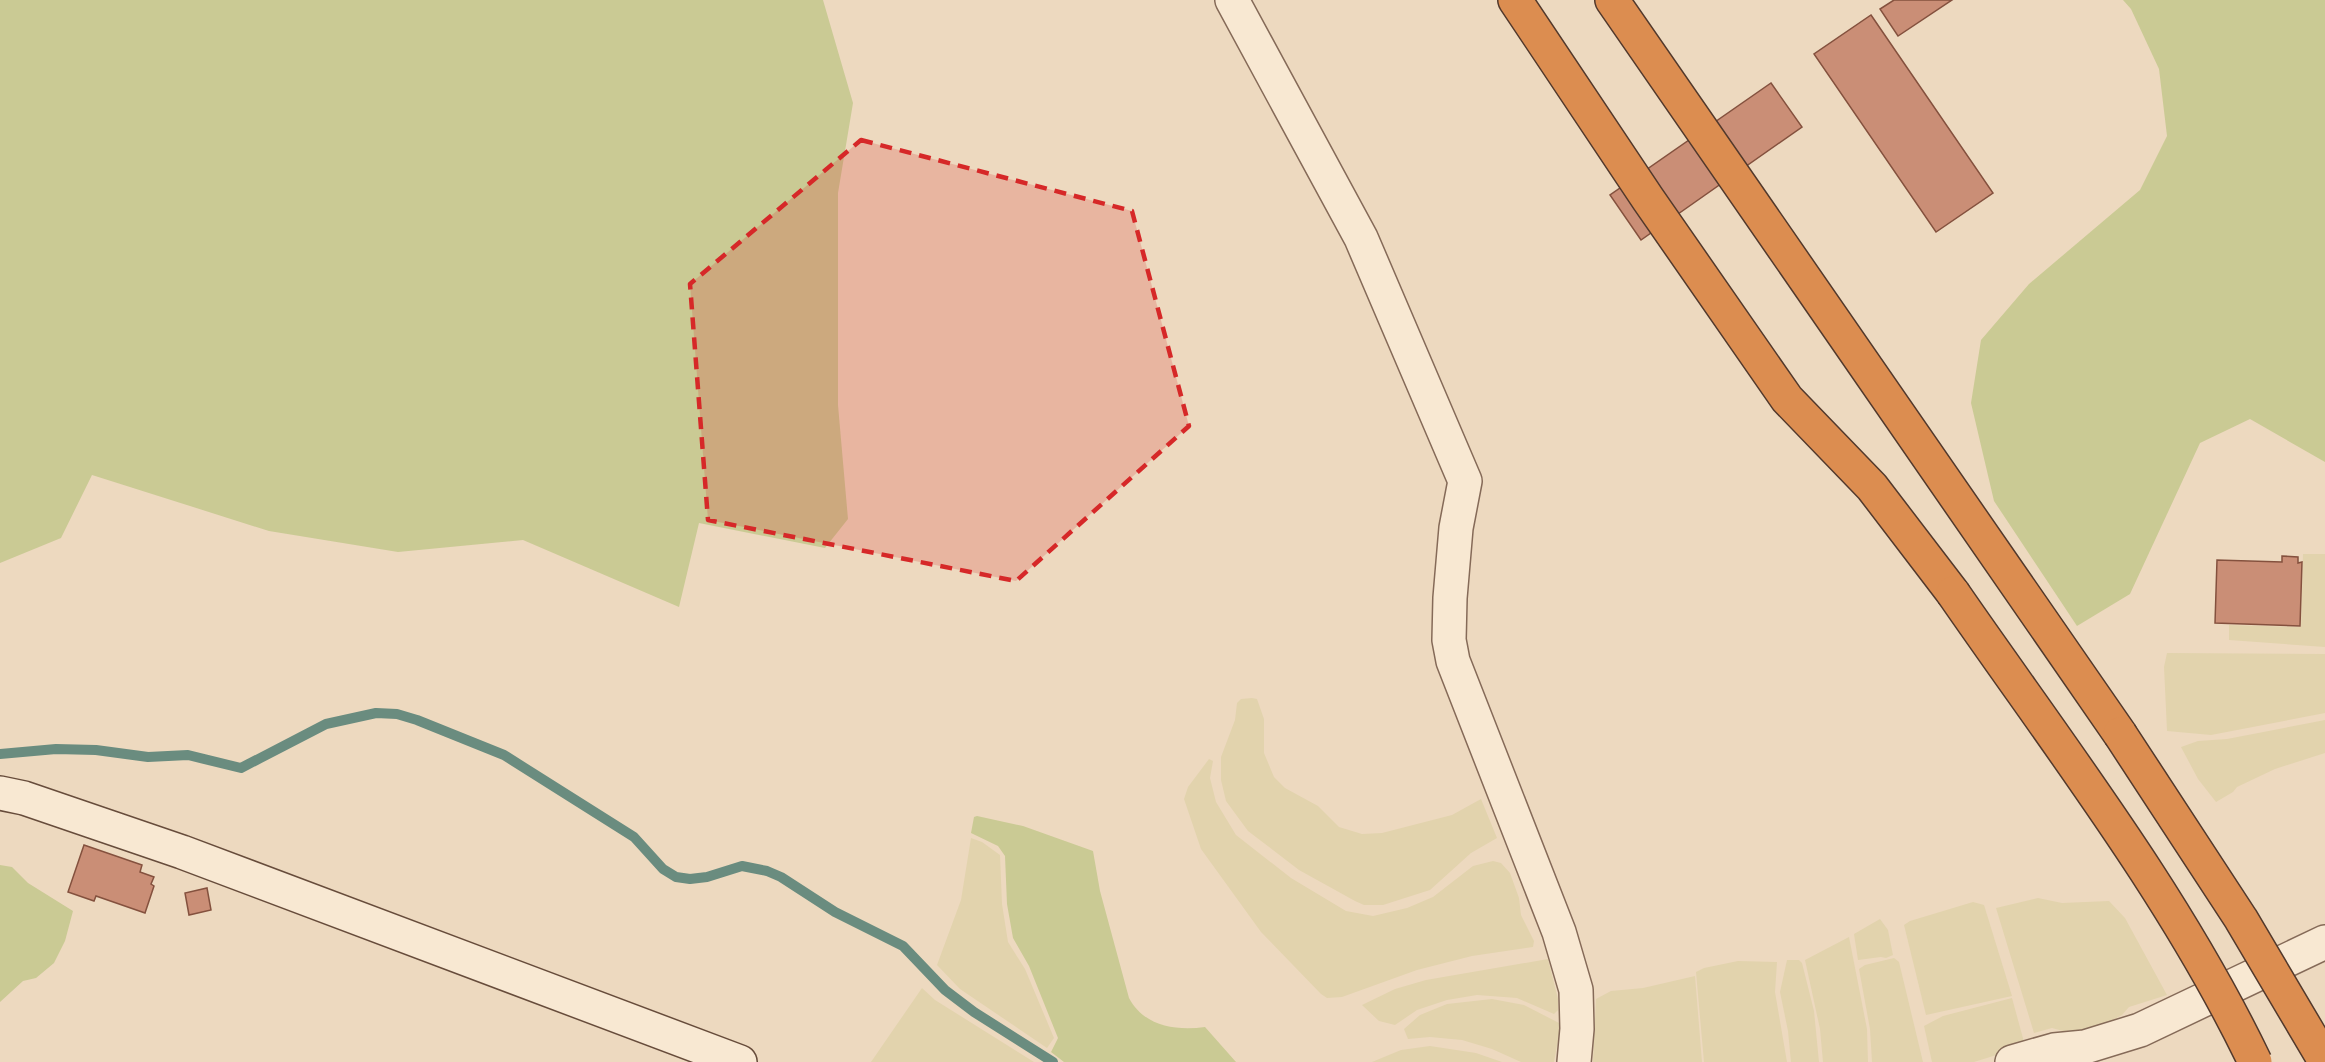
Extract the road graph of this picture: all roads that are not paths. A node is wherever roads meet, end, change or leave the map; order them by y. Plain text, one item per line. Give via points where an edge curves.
1 (1232, 0) edge
2 (1515, 0) edge
3 (1612, 0) edge
4 (2120, 734) junction
5 (0, 793) edge
6 (2325, 942) edge
7 (2325, 1015) edge
8 (740, 1062) edge
9 (1574, 1062) edge
10 (2012, 1062) edge
11 (2255, 1062) edge
12 (2324, 1062) edge

1 - 9 street via 1361,238 1465,481 1456,528 1449,640 1453,661 1562,943 1577,1002
2 - 11 highway, bridge via 1787,399 1872,487 1953,593 2151,881 2210,976
3 - 4 highway
4 - 7 highway, bridge
4 - 12 highway, bridge via 2241,919
5 - 8 street via 183,852
6 - 10 street via 2140,1030 2085,1047 2054,1050

